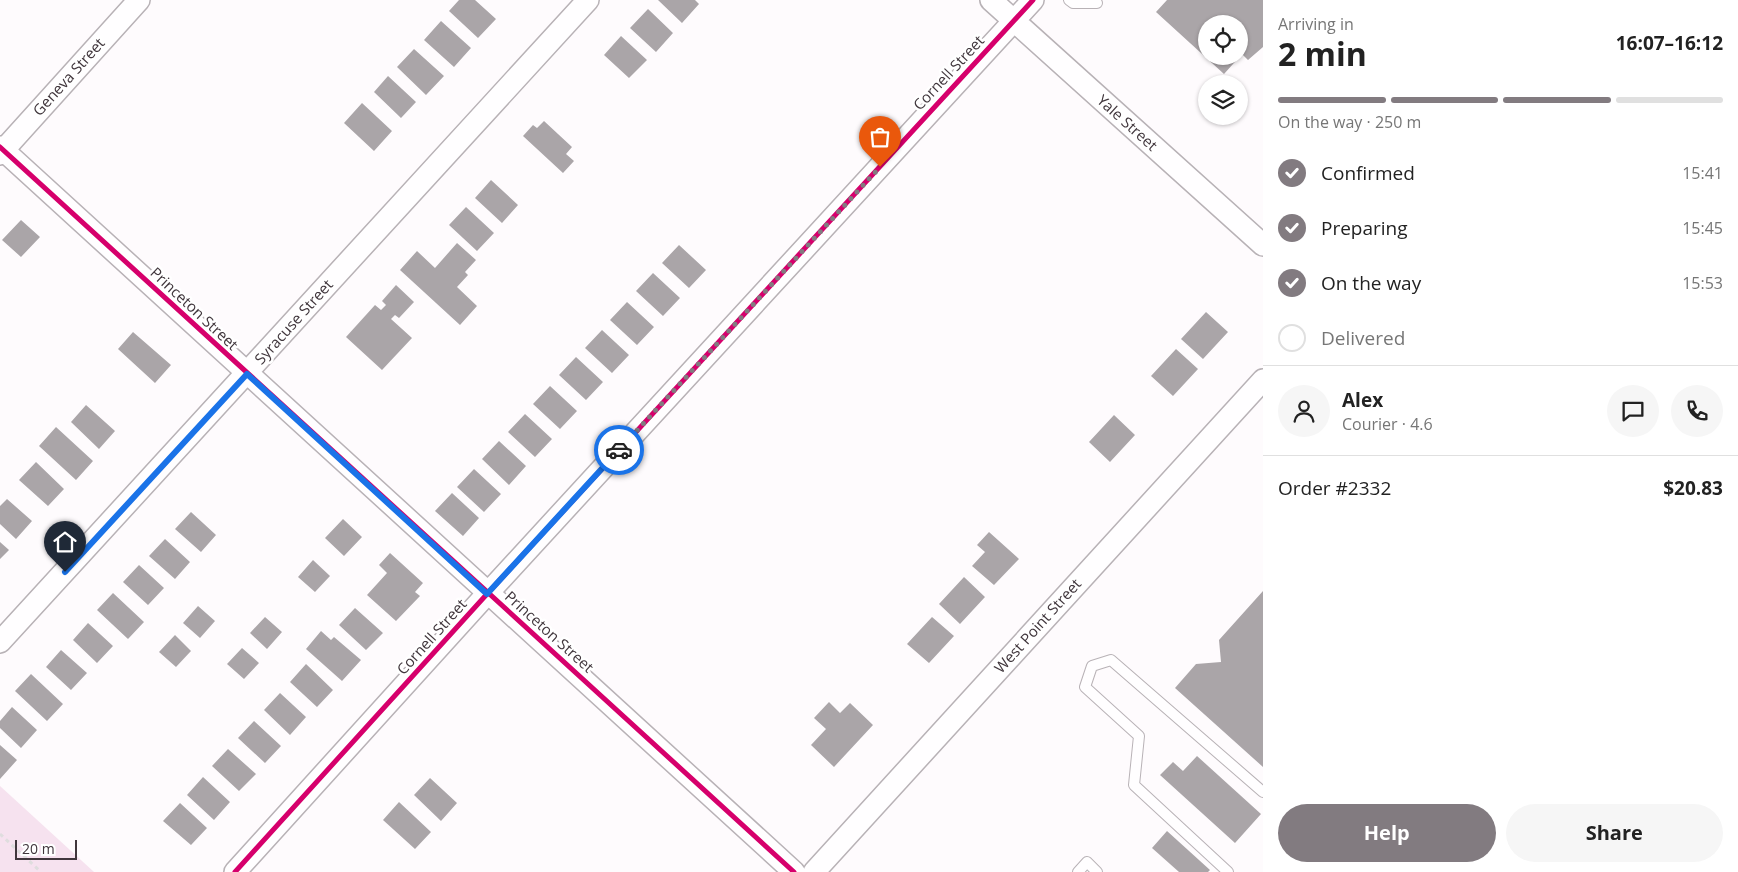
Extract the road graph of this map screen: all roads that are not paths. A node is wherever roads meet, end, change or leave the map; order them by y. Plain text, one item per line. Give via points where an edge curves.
1 (139, 0) edge
2 (588, 0) edge
3 (991, 0) edge
4 (1034, 0) edge
5 (1069, 0) edge
6 (1097, 4) dead end
7 (1014, 22) junction
8 (1, 151) edge
9 (1263, 245) edge
10 (247, 374) junction
11 (1263, 380) edge
12 (487, 594) junction
13 (0, 642) edge
14 (1263, 792) edge
15 (235, 872) edge
16 (794, 872) edge
17 (814, 872) edge
18 (1078, 872) edge
19 (1097, 872) edge
20 (1228, 872) edge

1 - 8 street, Geneva Street
2 - 10 street, Syracuse Street
3 - 7 street, Yale Street
4 - 7 street, Cornell Street
5 - 6 lane
7 - 9 street, Yale Street
7 - 12 street, Cornell Street
8 - 10 street, Princeton Street
10 - 12 street, Princeton Street
10 - 13 street, Syracuse Street
11 - 17 street, West Point Street
12 - 15 street, Cornell Street
12 - 16 street, Princeton Street
14 - 20 lane via 1111,660 1092,666 1085,687 1139,736 1134,785
18 - 19 lane via 1087,862

